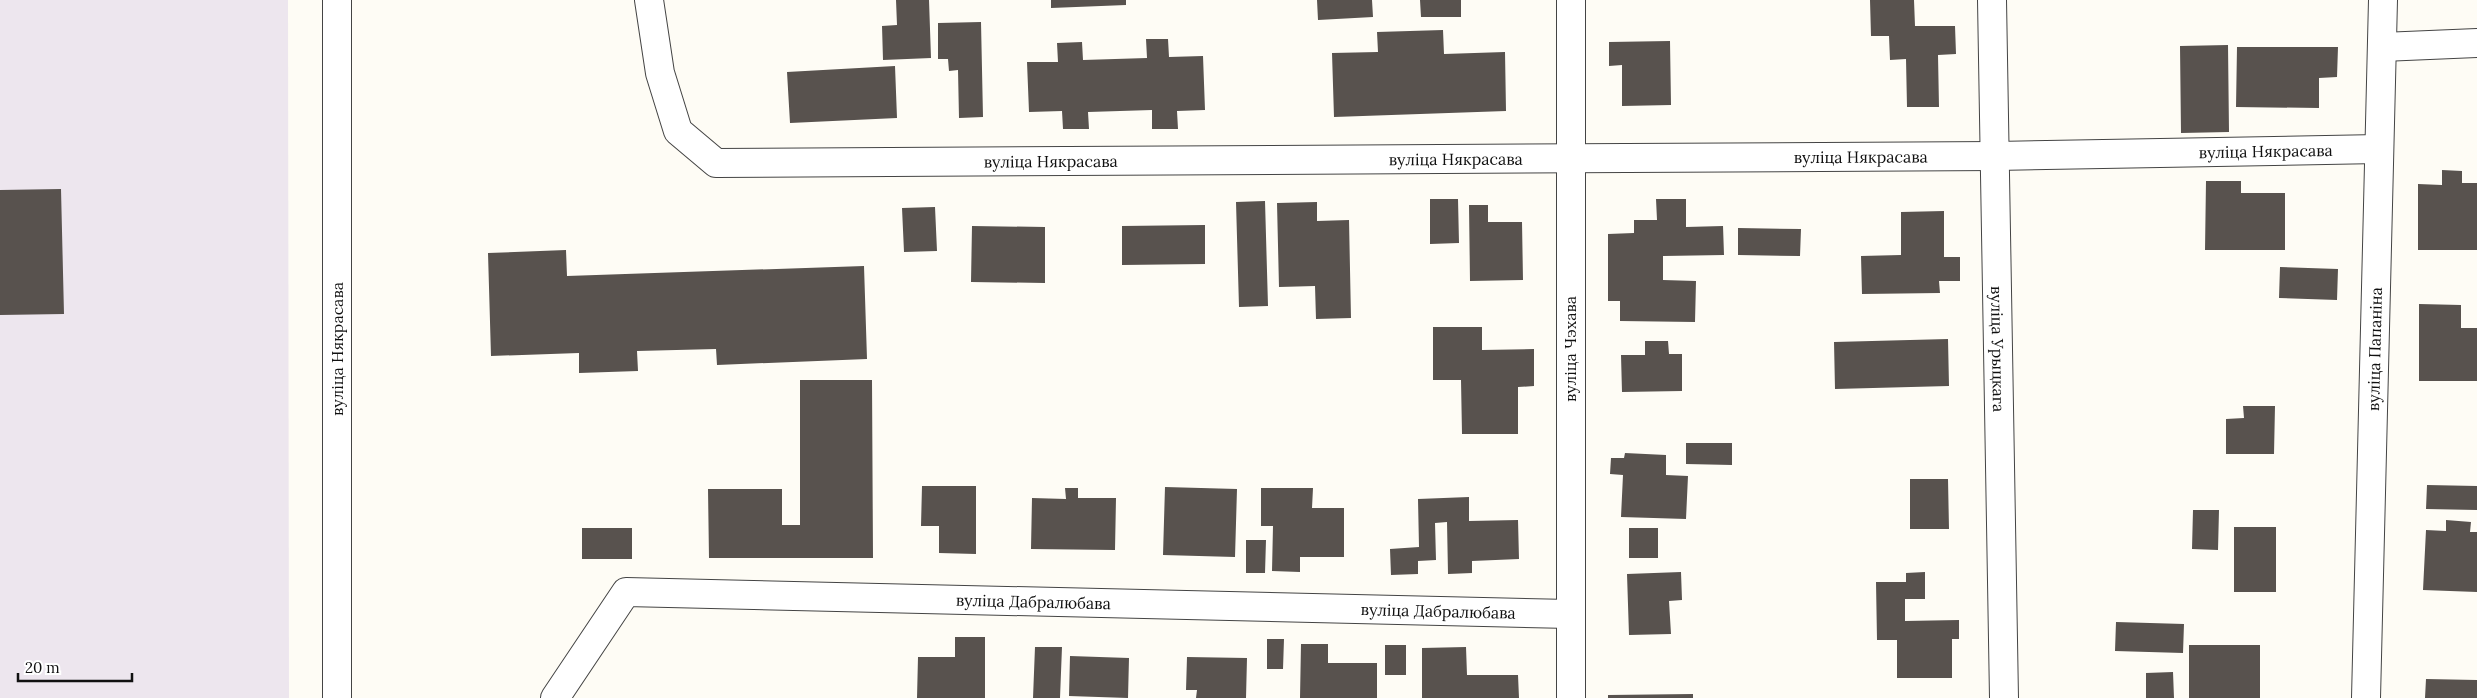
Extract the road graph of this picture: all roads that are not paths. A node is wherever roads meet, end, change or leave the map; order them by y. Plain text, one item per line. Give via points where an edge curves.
1 (336, 0) edge
2 (649, 0) edge
3 (1570, 0) edge
4 (1992, 0) edge
5 (2383, 0) edge
6 (2477, 43) edge
7 (2382, 47) junction
8 (2379, 149) junction
9 (1996, 156) junction
10 (1570, 159) junction
11 (1570, 614) junction
12 (337, 698) edge
13 (554, 698) edge
14 (1571, 698) edge
15 (2004, 698) edge
16 (2366, 698) edge

1 - 12 street, вуліца Някрасава
2 - 10 street, вуліца Някрасава via 660,73 678,131 716,163
3 - 10 street, вуліца Чэхава
4 - 9 street, вуліца Урыцкага
5 - 7 street, вуліца Папаніна
6 - 7 street
7 - 8 street, вуліца Папаніна
8 - 9 street, вуліца Някрасава
8 - 16 street, вуліца Папаніна
9 - 10 street, вуліца Някрасава
9 - 15 street, вуліца Урыцкага
10 - 11 street, вуліца Чэхава
11 - 13 street, вуліца Дабралюбава via 626,592
11 - 14 street, вуліца Чэхава

